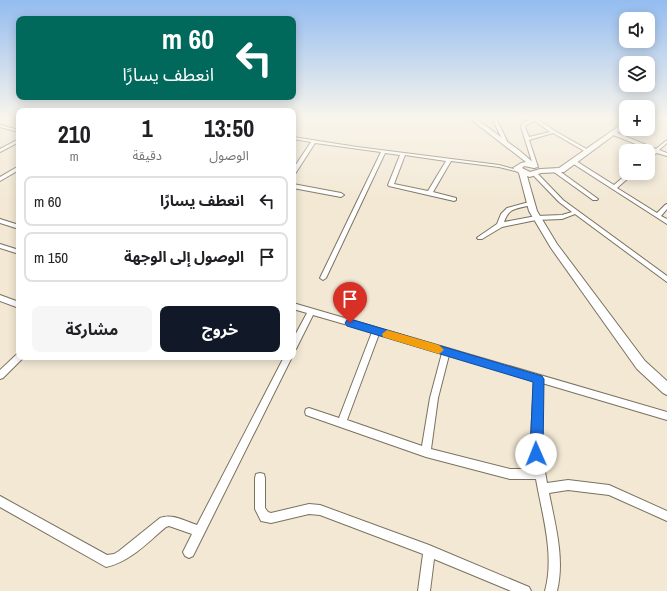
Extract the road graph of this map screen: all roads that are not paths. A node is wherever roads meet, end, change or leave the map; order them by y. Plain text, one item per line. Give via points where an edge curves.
1 (311, 146) edge
2 (346, 146) edge
3 (510, 146) edge
4 (529, 146) edge
5 (578, 146) edge
6 (596, 146) edge
7 (643, 146) edge
8 (662, 146) edge
9 (384, 151) junction
10 (588, 151) junction
11 (656, 151) junction
12 (518, 152) junction
13 (403, 154) junction
14 (667, 155) edge
15 (449, 160) junction
16 (574, 162) junction
17 (296, 168) edge
18 (520, 168) junction
19 (16, 170) edge
20 (535, 171) junction
21 (556, 171) junction
22 (0, 179) edge
23 (623, 180) edge
24 (296, 187) edge
25 (614, 188) junction
26 (430, 193) junction
27 (527, 193) junction
28 (341, 195) dead end
29 (454, 199) dead end
30 (595, 199) dead end
31 (529, 204) junction
32 (667, 206) edge
33 (577, 212) junction
34 (658, 216) junction
35 (536, 218) junction
36 (0, 221) edge
37 (667, 222) edge
38 (16, 225) edge
39 (500, 225) junction
40 (480, 238) dead end
41 (0, 246) edge
42 (16, 251) edge
43 (323, 278) dead end
44 (667, 280) edge
45 (0, 298) edge
46 (16, 304) edge
47 (296, 307) edge
48 (311, 312) junction
49 (376, 331) junction
50 (296, 341) edge
51 (446, 352) junction
52 (16, 359) edge
53 (286, 360) edge
54 (2, 370) edge
55 (538, 379) junction
56 (663, 386) edge
57 (667, 395) edge
58 (309, 412) dead end
59 (667, 416) edge
60 (341, 423) junction
61 (426, 452) junction
62 (539, 474) junction
63 (260, 478) dead end
64 (542, 489) junction
65 (0, 501) edge
66 (667, 516) edge
67 (199, 531) junction
68 (429, 551) junction
69 (189, 552) dead end
70 (424, 591) edge
71 (525, 591) edge
72 (551, 591) edge

1 - 17 street
2 - 9 street
3 - 12 main road
4 - 20 street
5 - 10 street
6 - 10 main road
7 - 11 street
8 - 11 street
9 - 13 street
9 - 43 street
10 - 16 main road
11 - 14 street
12 - 18 main road via 522,158
12 - 20 main road
13 - 15 street
13 - 26 street via 391,185
15 - 18 street
15 - 26 street
16 - 21 main road
16 - 25 street
18 - 20 main road
18 - 27 main road
19 - 22 street
20 - 21 main road
20 - 27 main road via 529,181
20 - 33 street via 552,193
21 - 30 street
23 - 25 street
24 - 28 street
25 - 34 street
26 - 29 street
27 - 31 main road
31 - 35 main road
31 - 39 street via 509,209
32 - 34 street
33 - 35 street via 562,217
33 - 44 street
34 - 37 street
35 - 39 street
35 - 56 main road via 618,335 641,365
36 - 38 street
39 - 40 street
41 - 42 street
45 - 46 street
47 - 48 street
48 - 49 street
48 - 50 street
49 - 51 street
49 - 60 street
51 - 55 street
51 - 61 street via 434,398
52 - 54 street
53 - 67 street
55 - 59 street
55 - 62 street via 536,442
56 - 57 street
58 - 60 street
60 - 61 street
61 - 62 street via 510,474
62 - 64 street
63 - 68 street via 260,509 265,517 271,518 309,509 320,510
64 - 66 street via 568,485 609,490
64 - 72 street via 549,520 555,578
65 - 67 street via 106,561 123,555 164,522 170,521
67 - 69 street
68 - 70 street
68 - 71 street

